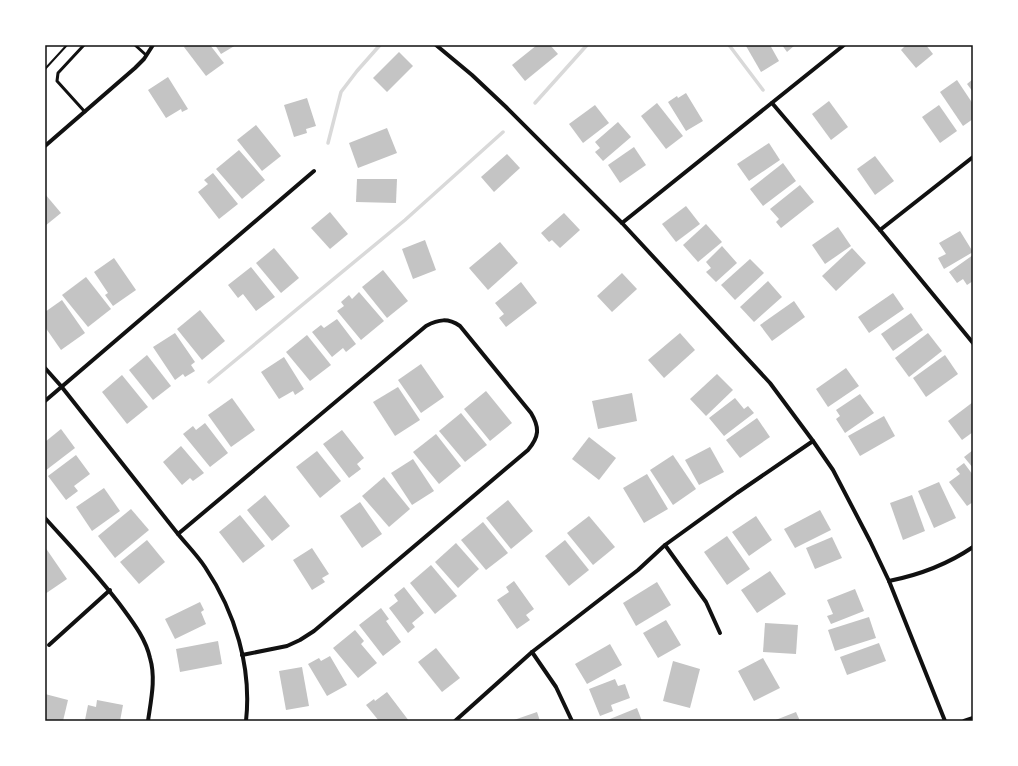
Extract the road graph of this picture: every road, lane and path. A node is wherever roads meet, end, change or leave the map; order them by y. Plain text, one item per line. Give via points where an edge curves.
1 (66, 45) edge
2 (84, 45) edge
3 (135, 45) edge
4 (153, 45) edge
5 (436, 45) edge
6 (844, 45) edge
7 (146, 55) junction
8 (45, 68) edge
9 (772, 103) junction
10 (85, 112) junction
11 (45, 146) edge
12 (973, 157) edge
13 (314, 171) dead end
14 (622, 223) junction
15 (880, 230) junction
16 (973, 343) edge
17 (45, 368) edge
18 (62, 386) junction
19 (45, 401) edge
20 (813, 441) junction
21 (45, 518) edge
22 (178, 534) junction
23 (665, 545) junction
24 (973, 547) edge
25 (889, 581) junction
26 (110, 590) junction
27 (720, 633) dead end
28 (49, 645) dead end
29 (532, 652) junction
30 (242, 655) junction
31 (973, 718) edge
32 (148, 721) edge
33 (246, 721) edge
34 (455, 721) edge
35 (572, 721) edge
36 (945, 721) edge
37 (964, 721) edge

1 - 8 path
2 - 10 lane via 58,73 57,81
3 - 7 lane
4 - 7 street
5 - 14 street via 506,107
6 - 9 street
7 - 10 street via 130,73
9 - 14 street
9 - 15 street
10 - 11 street
12 - 15 street
13 - 18 street
14 - 20 street via 770,384
15 - 16 street
17 - 18 street
18 - 19 street
18 - 22 street
20 - 23 street
20 - 25 street via 833,470
21 - 26 street
22 - 30 street via 214,582 236,628
22 - 30 street via 426,326 435,322 444,320 460,326 531,413 538,432 528,450 314,631 287,646
23 - 27 street via 706,602
23 - 29 street via 638,570
24 - 25 street via 938,566
25 - 36 street
26 - 28 street
26 - 32 street via 140,631 150,657 153,674
29 - 34 street
29 - 35 street via 556,687
30 - 33 street via 246,676
31 - 37 street

